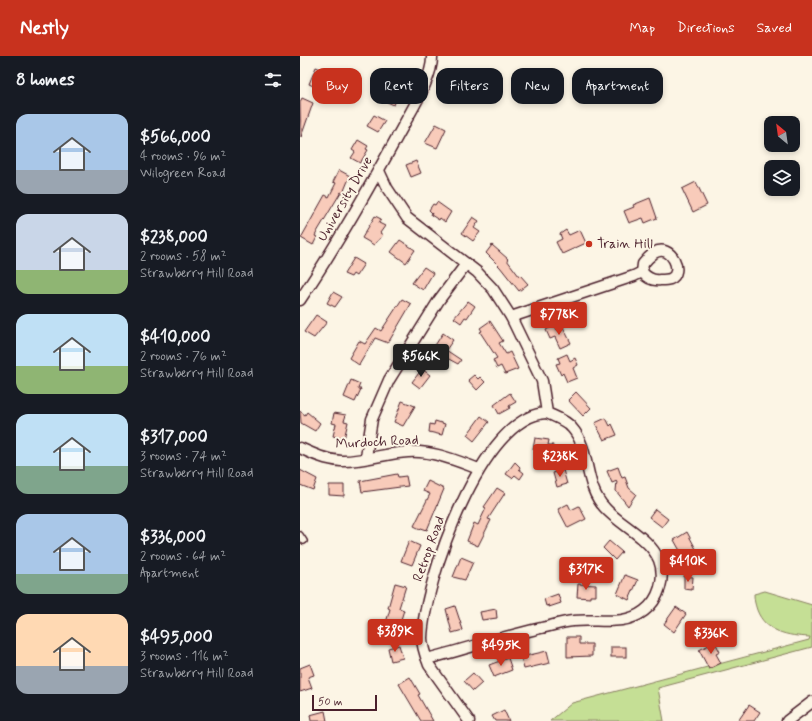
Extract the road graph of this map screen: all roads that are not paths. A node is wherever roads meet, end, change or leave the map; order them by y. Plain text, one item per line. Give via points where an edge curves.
1 (432, 56) edge
2 (379, 171) junction
3 (466, 264) junction
4 (642, 272) junction
5 (300, 300) edge
6 (511, 317) junction
7 (546, 413) junction
8 (300, 448) edge
9 (366, 457) junction
10 (479, 469) junction
11 (300, 535) edge
12 (304, 541) dead end
13 (427, 659) junction
14 (812, 702) edge
15 (469, 721) edge
16 (787, 721) edge

1 - 2 street, University Drive via 432,64 412,109
2 - 3 street via 407,218
2 - 5 street, University Drive
3 - 6 street via 493,289
3 - 9 street via 439,300 389,380 372,419
4 - 4 street via 642,264 655,252 670,253 676,265 675,275 670,279 654,281
4 - 6 street
6 - 7 street via 542,381
7 - 10 street, Retrop Road via 536,413 522,420 503,437
7 - 13 street via 572,427 578,435 590,484 605,508 654,551 662,571 661,584 655,598 644,611 632,618 613,622 573,621
8 - 9 street, Murdoch Road via 342,461
9 - 10 street, Murdoch Road via 409,452 450,458
10 - 13 street, Retrop Road via 457,515 429,592 422,640
11 - 12 lane
13 - 15 street, Retrop Road via 428,665
14 - 16 street

